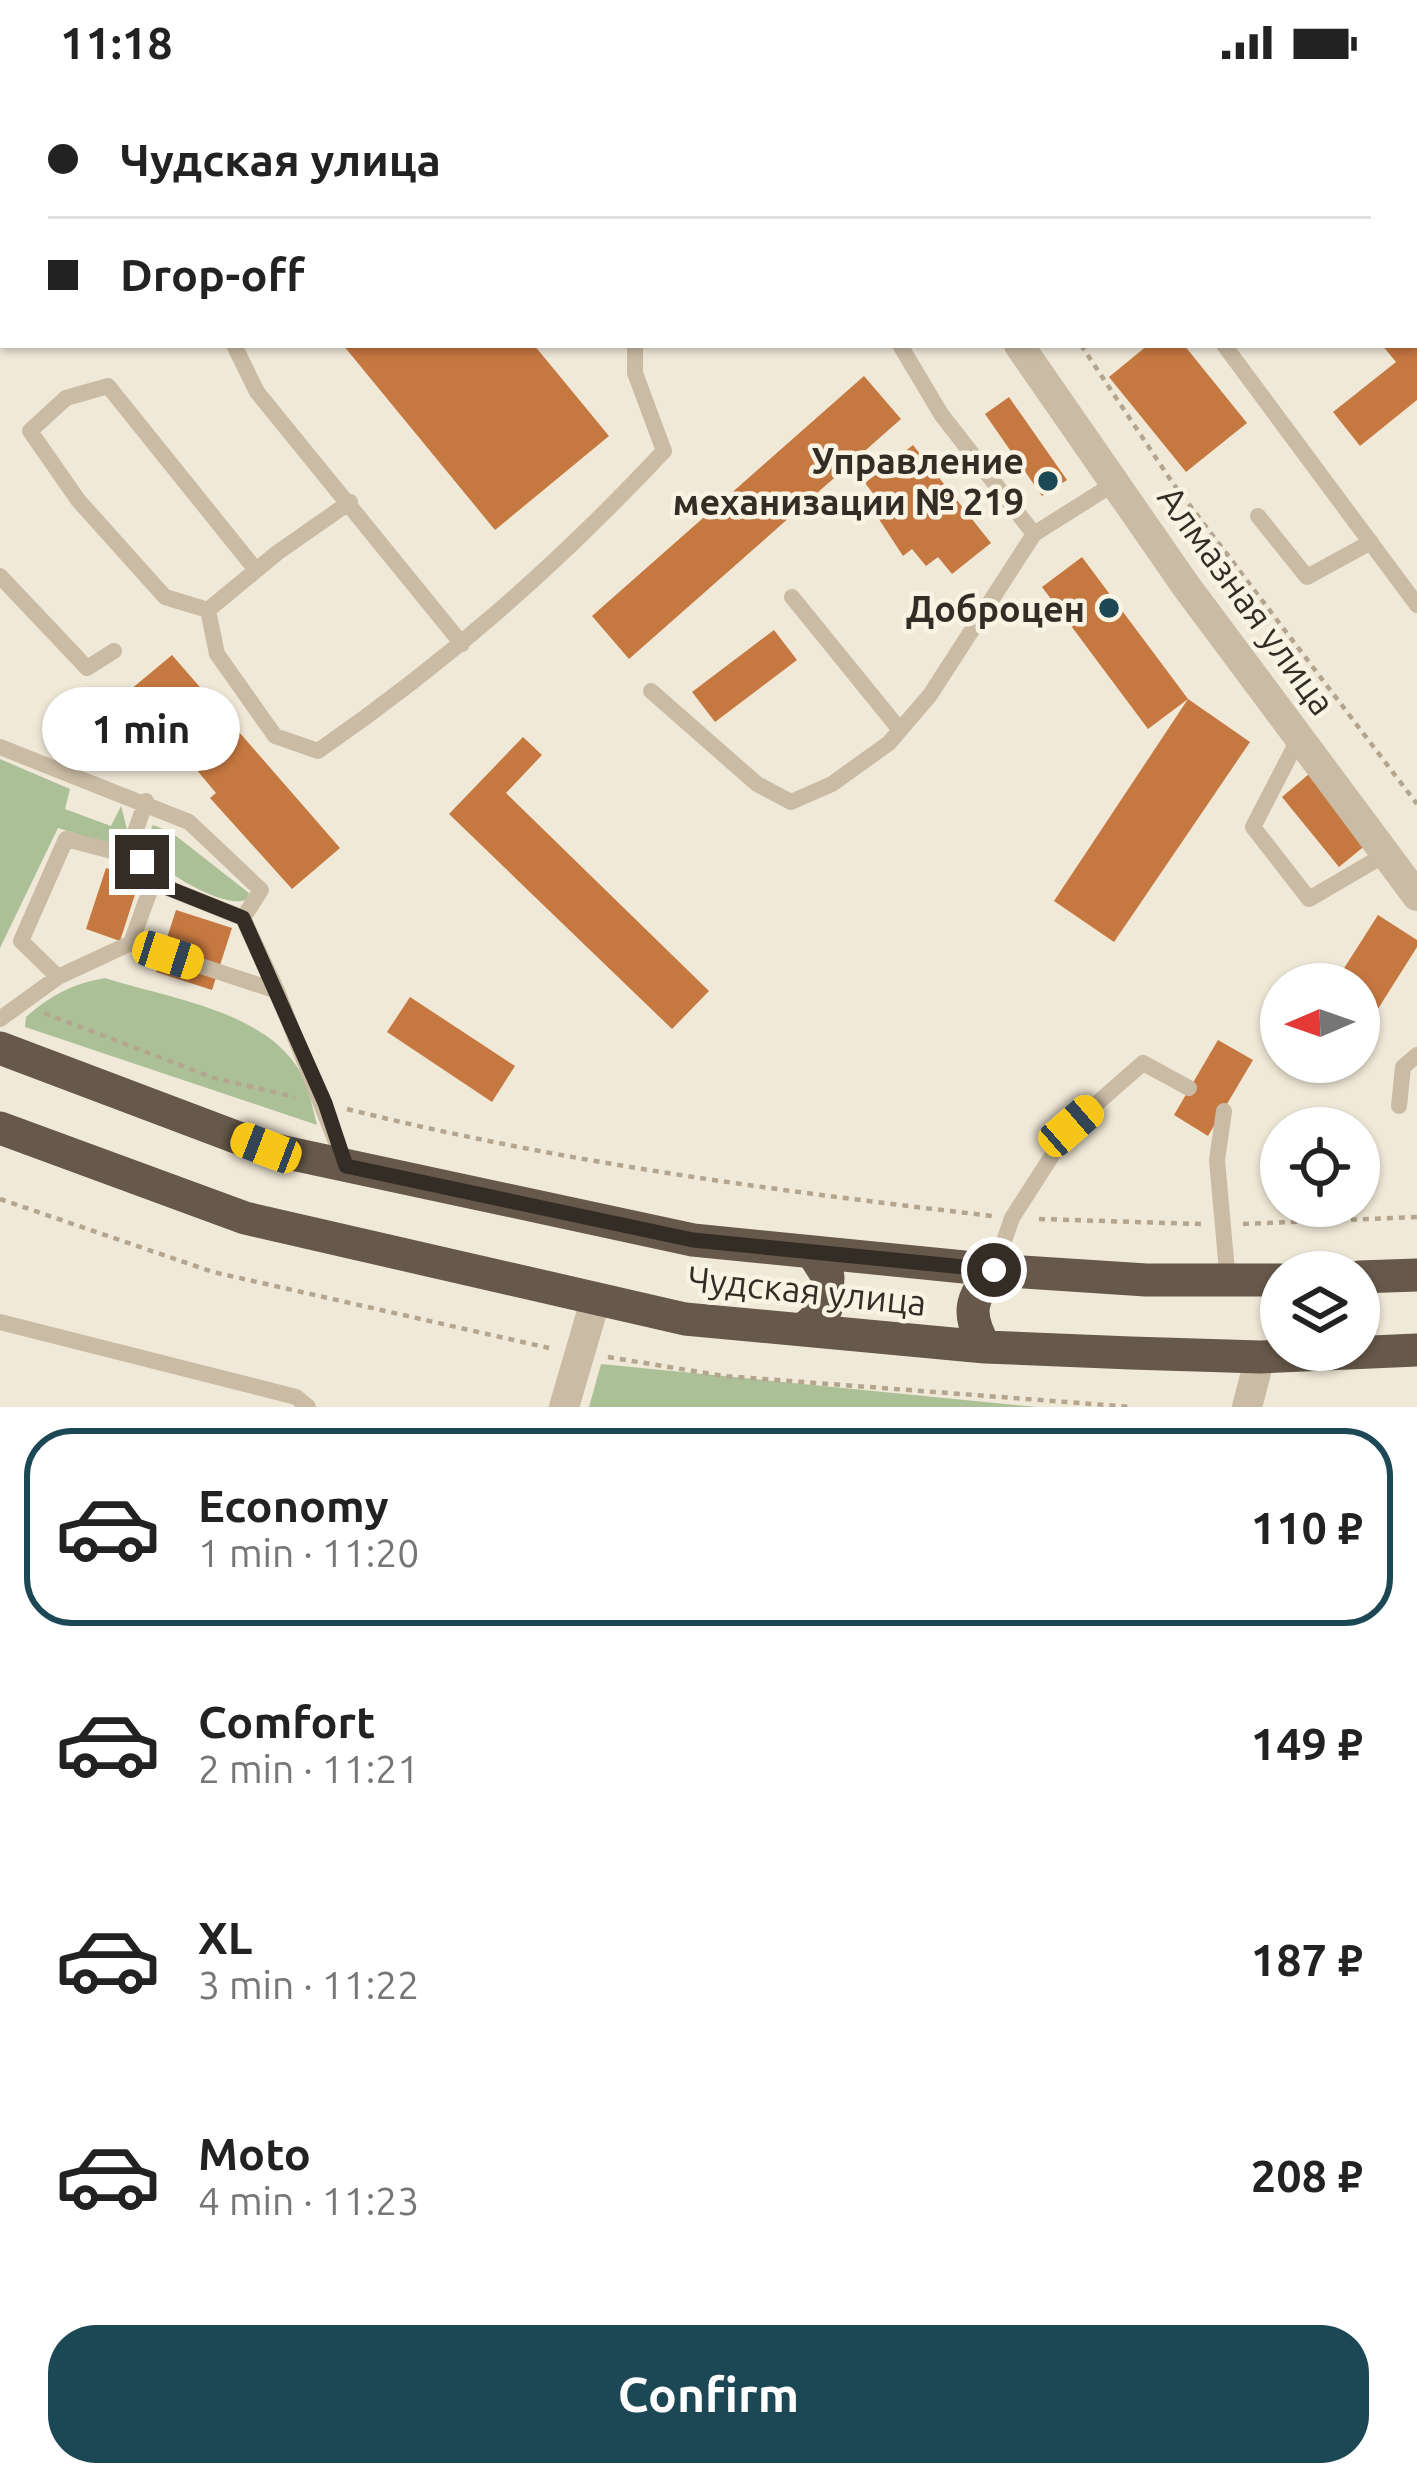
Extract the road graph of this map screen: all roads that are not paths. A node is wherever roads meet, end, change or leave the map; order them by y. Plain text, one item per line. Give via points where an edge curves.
1 (235, 348) edge
2 (635, 348) edge
3 (902, 348) edge
4 (1021, 348) edge
5 (1226, 348) edge
6 (1115, 483) junction
7 (350, 502) junction
8 (1258, 516) dead end
9 (1034, 534) junction
10 (1370, 542) junction
11 (256, 571) junction
12 (1, 580) edge
13 (792, 597) dead end
14 (1417, 605) edge
15 (208, 610) junction
16 (462, 644) junction
17 (114, 651) dead end
18 (651, 691) dead end
19 (900, 730) junction
20 (1299, 738) junction
21 (0, 747) edge
22 (146, 801) junction
23 (1386, 854) junction
24 (127, 855) junction
25 (153, 882) junction
26 (1417, 896) edge
27 (243, 918) junction
28 (131, 943) junction
29 (58, 977) junction
30 (277, 991) junction
31 (0, 1019) edge
32 (0, 1048) edge
33 (1417, 1055) edge
34 (1189, 1088) dead end
35 (1399, 1106) dead end
36 (1224, 1111) dead end
37 (0, 1128) edge
38 (346, 1166) junction
39 (812, 1252) junction
40 (994, 1270) junction
41 (1417, 1275) edge
42 (1380, 1276) edge
43 (1260, 1281) edge
44 (1228, 1282) junction
45 (596, 1298) junction
46 (0, 1322) edge
47 (803, 1329) junction
48 (985, 1346) junction
49 (1417, 1350) edge
50 (1380, 1352) edge
51 (1260, 1357) joint
52 (308, 1407) edge
53 (564, 1407) edge
54 (1247, 1407) edge

1 - 7 lane via 257,392
2 - 16 lane via 634,374 664,451 563,558
3 - 9 lane via 940,414
4 - 6 street, Алмазная улица
5 - 10 lane
6 - 9 lane
6 - 20 street, Алмазная улица
7 - 11 lane
7 - 16 lane
8 - 10 lane via 1307,578
9 - 19 lane
10 - 14 lane
11 - 15 lane
11 - 15 lane via 108,386 66,398 30,430 77,500 165,596
12 - 17 lane via 87,668
13 - 19 lane
15 - 16 lane via 217,654 275,736 319,752
18 - 19 lane via 757,784 791,802 832,784
20 - 23 street, Алмазная улица
20 - 23 lane via 1253,827 1310,899
21 - 22 lane
22 - 24 lane
22 - 27 lane via 189,822 261,890
23 - 26 street, Алмазная улица
24 - 25 lane
24 - 29 lane via 66,839 21,941
25 - 27 lane
25 - 28 lane
27 - 30 lane
28 - 29 lane
28 - 30 lane
29 - 31 lane
30 - 38 lane
32 - 38 highway, Чудская улица via 266,1148
33 - 35 lane via 1403,1066
34 - 40 lane via 1143,1064 1071,1126 1012,1218
36 - 44 lane via 1217,1160
37 - 45 highway, Чудская улица via 245,1218
38 - 39 highway, Чудская улица via 693,1240
39 - 40 highway, Чудская улица
39 - 47 highway via 828,1276 826,1309
40 - 44 highway, Чудская улица
40 - 48 highway via 972,1296 971,1322
41 - 42 highway
43 - 44 highway, Чудская улица
45 - 47 highway, Чудская улица via 685,1319
45 - 53 street
46 - 52 lane via 296,1397
47 - 48 highway, Чудская улица
48 - 51 highway, Чудская улица
49 - 50 highway, Чудская улица
51 - 54 street

